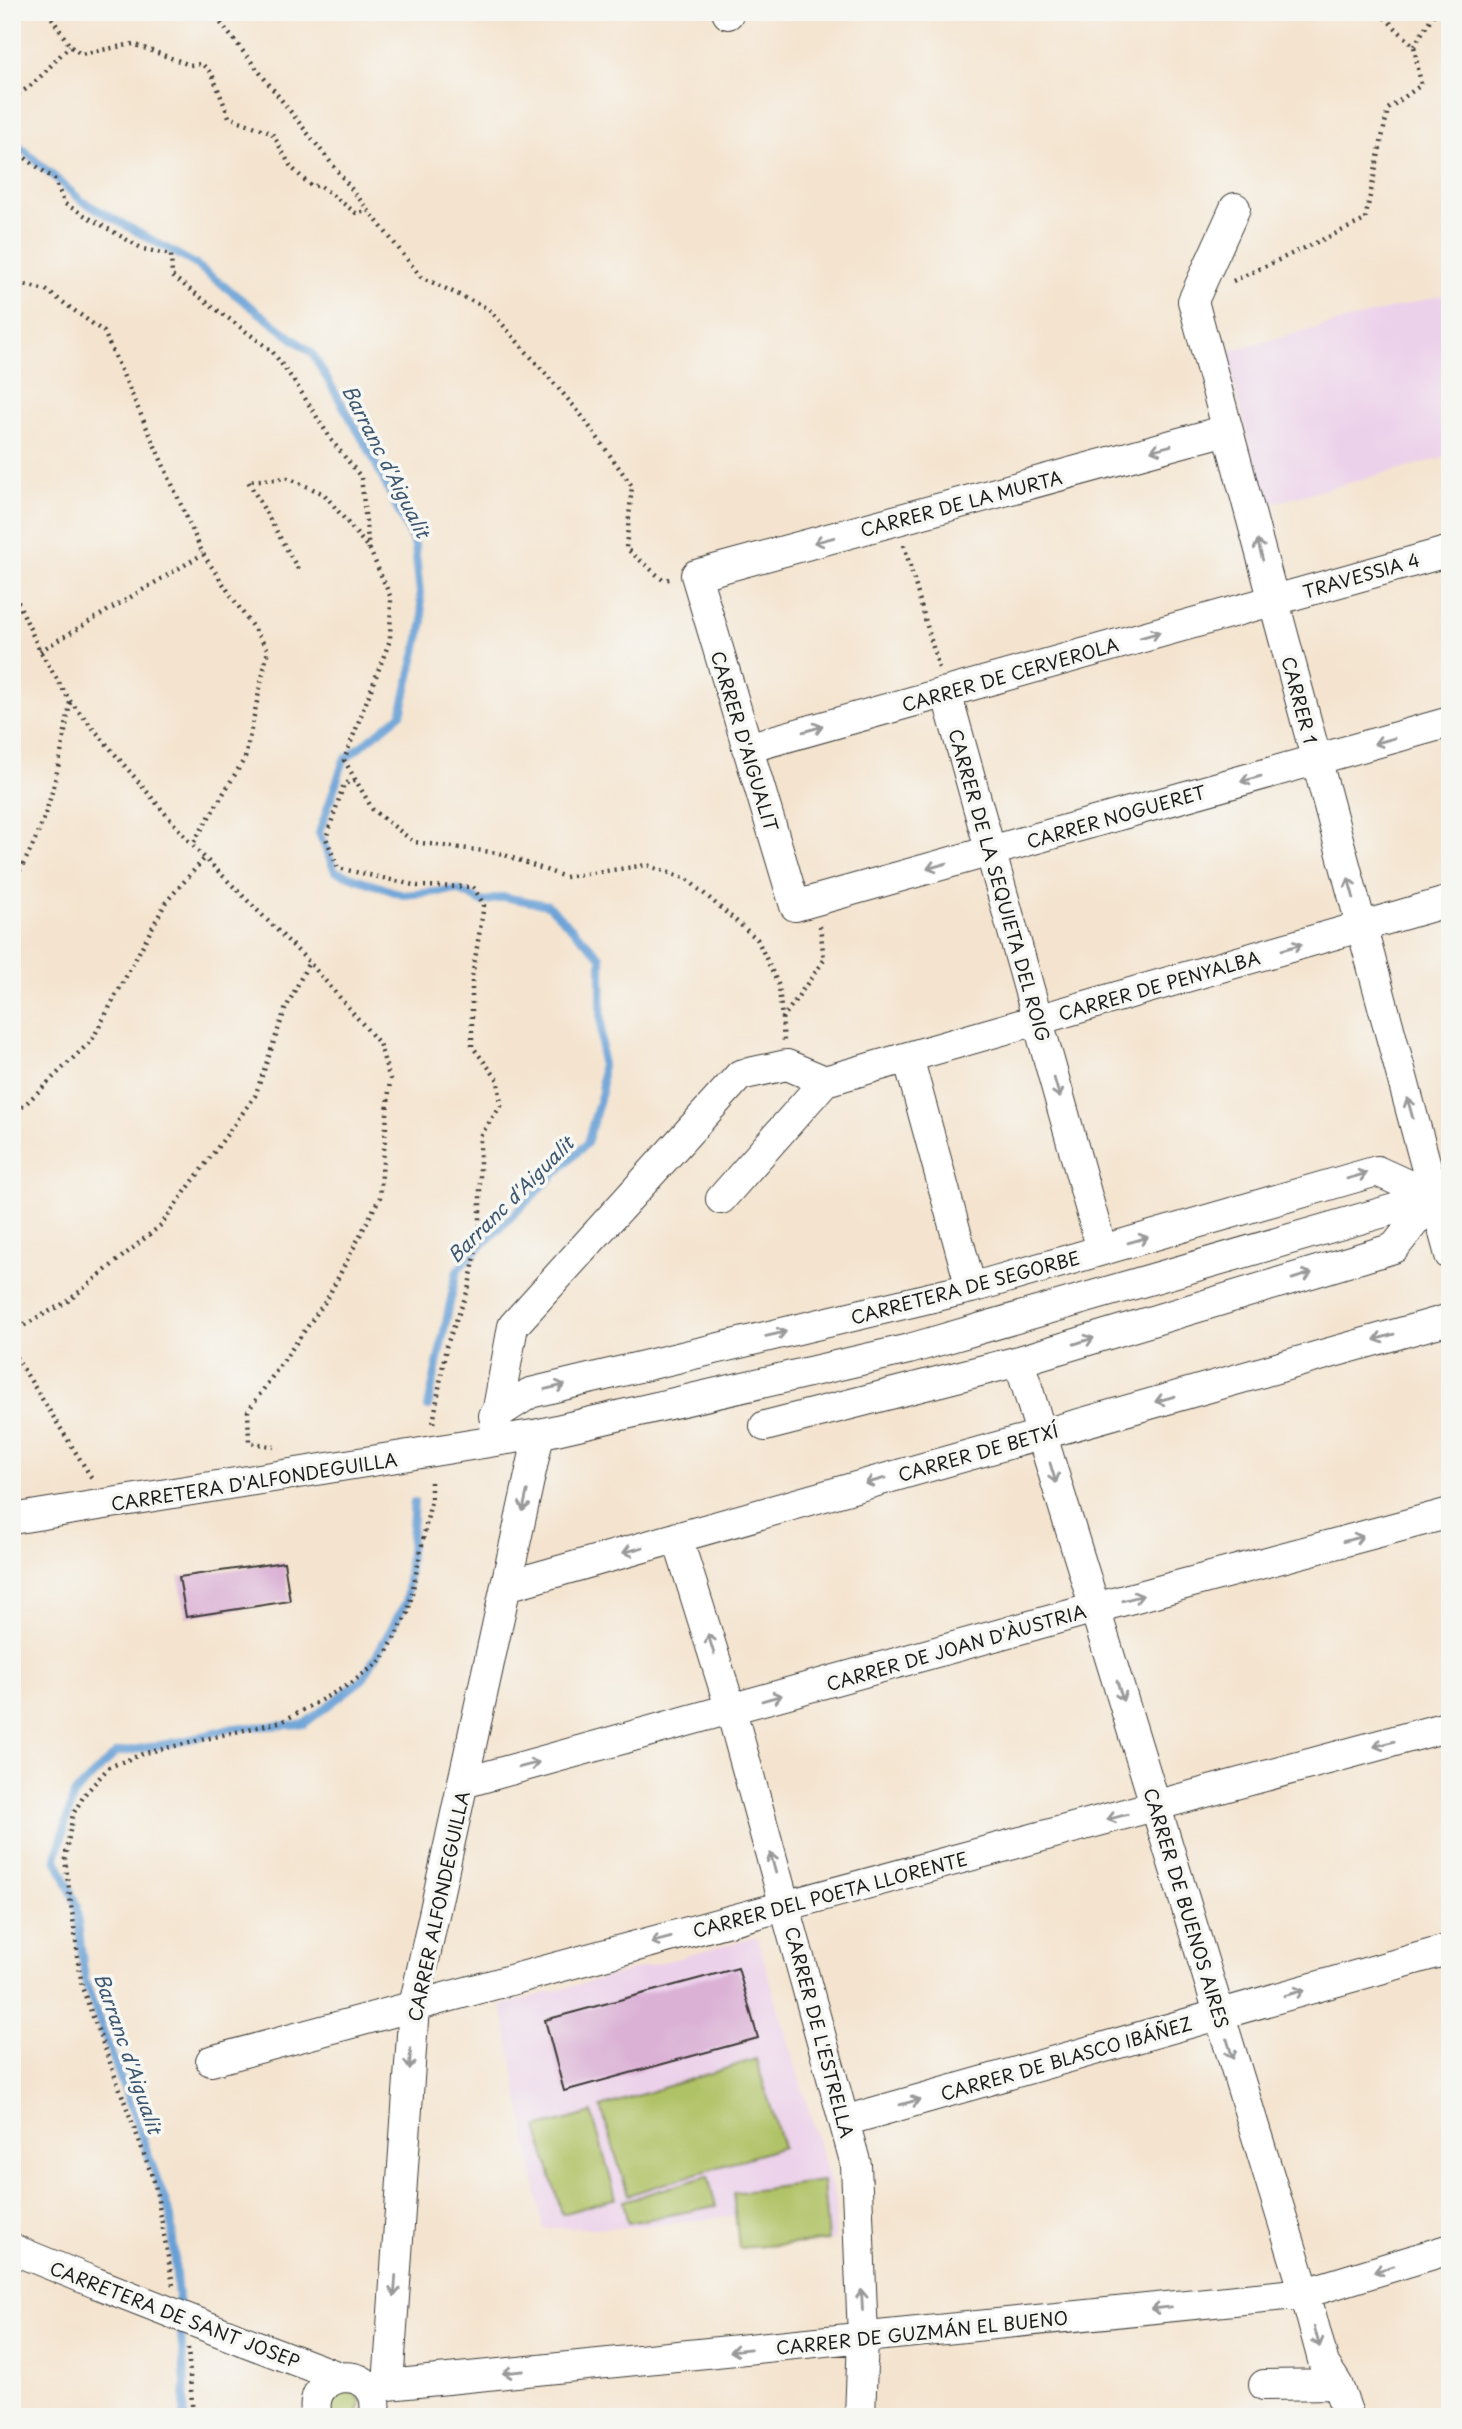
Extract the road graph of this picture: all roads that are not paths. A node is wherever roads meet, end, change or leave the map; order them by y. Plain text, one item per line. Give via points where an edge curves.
1 (1235, 208) dead end
2 (1227, 430) junction
3 (1450, 551) edge
4 (696, 575) joint
5 (1273, 600) junction
6 (946, 692) junction
7 (1450, 722) edge
8 (747, 748) junction
9 (1316, 760) junction
10 (990, 851) junction
11 (1450, 901) edge
12 (802, 904) joint
13 (1361, 927) junction
14 (1038, 1020) junction
15 (908, 1058) junction
16 (825, 1081) junction
17 (1442, 1195) edge
18 (721, 1199) dead end
19 (1102, 1250) junction
20 (1450, 1255) edge
21 (971, 1288) junction
22 (1450, 1319) edge
23 (1019, 1361) junction
24 (765, 1426) dead end
25 (495, 1429) junction
26 (539, 1434) junction
27 (1041, 1434) junction
28 (1450, 1513) edge
29 (12, 1519) edge
30 (677, 1537) junction
31 (506, 1586) junction
32 (1095, 1608) junction
33 (731, 1710) junction
34 (1450, 1726) edge
35 (463, 1783) junction
36 (1156, 1806) junction
37 (785, 1906) junction
38 (1450, 1949) edge
39 (414, 2006) junction
40 (1219, 2014) junction
41 (211, 2061) dead end
42 (844, 2120) junction
43 (12, 2249) edge
44 (1450, 2249) edge
45 (1305, 2293) junction
46 (863, 2337) junction
47 (339, 2377) junction
48 (1337, 2384) junction
49 (1264, 2385) dead end
50 (378, 2398) edge
51 (317, 2417) edge
52 (860, 2417) edge
53 (1346, 2417) edge

1 - 2 street, CARRER 1 via 1194,301
2 -> 4 street, CARRER DE LA MURTA
5 -> 2 street, CARRER 1
3 - 5 street, TRAVESSIA 4
4 - 8 street, CARRER D'AIGUALIT
6 -> 5 street, CARRER DE CERVEROLA
5 - 9 street, CARRER 1
8 -> 6 street, CARRER DE CERVEROLA
6 - 10 street, CARRER DE LA SEQUIETA DEL ROIG
7 -> 9 street, CARRER NOGUERET
8 - 12 street, CARRER D'AIGUALIT
9 -> 10 street, CARRER NOGUERET
13 -> 9 street, CARRER 1
10 -> 12 street, CARRER NOGUERET
10 - 14 street, CARRER DE LA SEQUIETA DEL ROIG
11 - 13 street, CARRER DE PENYALBA
14 -> 13 street, CARRER DE PENYALBA
17 -> 13 street, CARRER 1
14 - 15 street, CARRER DE PENYALBA
14 -> 19 street, CARRER DE LA SEQUIETA DEL ROIG
15 - 16 street, CARRER DE PENYALBA
15 - 21 street
16 - 18 street
16 - 25 street via 787,1065 740,1075 513,1326
19 -> 17 street, CARRETERA DE SEGORBE via 1377,1171
17 - 20 street, CARRER 1
23 -> 17 street via 1394,1248
17 - 26 street via 909,1349
19 - 21 street, CARRETERA DE SEGORBE
25 -> 21 street, CARRETERA DE SEGORBE via 530,1393
22 -> 27 street, CARRER DE BETXÍ
23 - 24 street
23 - 27 street, CARRER DE BUENOS AIRES
25 - 26 street
25 - 29 street, CARRETERA D'ALFONDEGUILLA
26 -> 31 street, CARRER ALFONDEGUILLA
27 -> 30 street, CARRER DE BETXÍ
27 -> 32 street, CARRER DE BUENOS AIRES
32 -> 28 street, CARRER DE JOAN D'ÀUSTRIA
30 -> 31 street, CARRER DE BETXÍ
33 -> 30 street, CARRER DE L'ESTRELLA
31 - 35 street, CARRER ALFONDEGUILLA
33 -> 32 street, CARRER DE JOAN D'ÀUSTRIA
32 -> 36 street, CARRER DE BUENOS AIRES
35 -> 33 street, CARRER DE JOAN D'ÀUSTRIA
37 -> 33 street, CARRER DE L'ESTRELLA
34 -> 36 street, CARRER DEL POETA LLORENTE
35 - 39 street, CARRER ALFONDEGUILLA
36 -> 37 street, CARRER DEL POETA LLORENTE
36 - 40 street, CARRER DE BUENOS AIRES
37 -> 39 street, CARRER DEL POETA LLORENTE
37 - 42 street, CARRER DE L'ESTRELLA
40 -> 38 street, CARRER DE BLASCO IBÁÑEZ
39 - 41 street, CARRER DEL POETA LLORENTE
39 -> 50 street, CARRER ALFONDEGUILLA
42 -> 40 street, CARRER DE BLASCO IBÁÑEZ
40 -> 45 street, CARRER DE BUENOS AIRES
46 -> 42 street, CARRER DE L'ESTRELLA via 856,2165
43 - 47 street, CARRETERA DE SANT JOSEP, bridge
44 -> 45 street, CARRER DE GUZMÁN EL BUENO
45 -> 46 street, CARRER DE GUZMÁN EL BUENO
45 -> 48 street, CARRER DE BUENOS AIRES via 1324,2364
46 -> 50 street, CARRER DE GUZMÁN EL BUENO
46 - 52 street, CARRER DE L'ESTRELLA
47 - 50 street, CARRETERA DE SANT JOSEP via 358,2379
47 - 51 street via 319,2392
48 - 49 street
48 - 53 street, CARRER DE BUENOS AIRES

